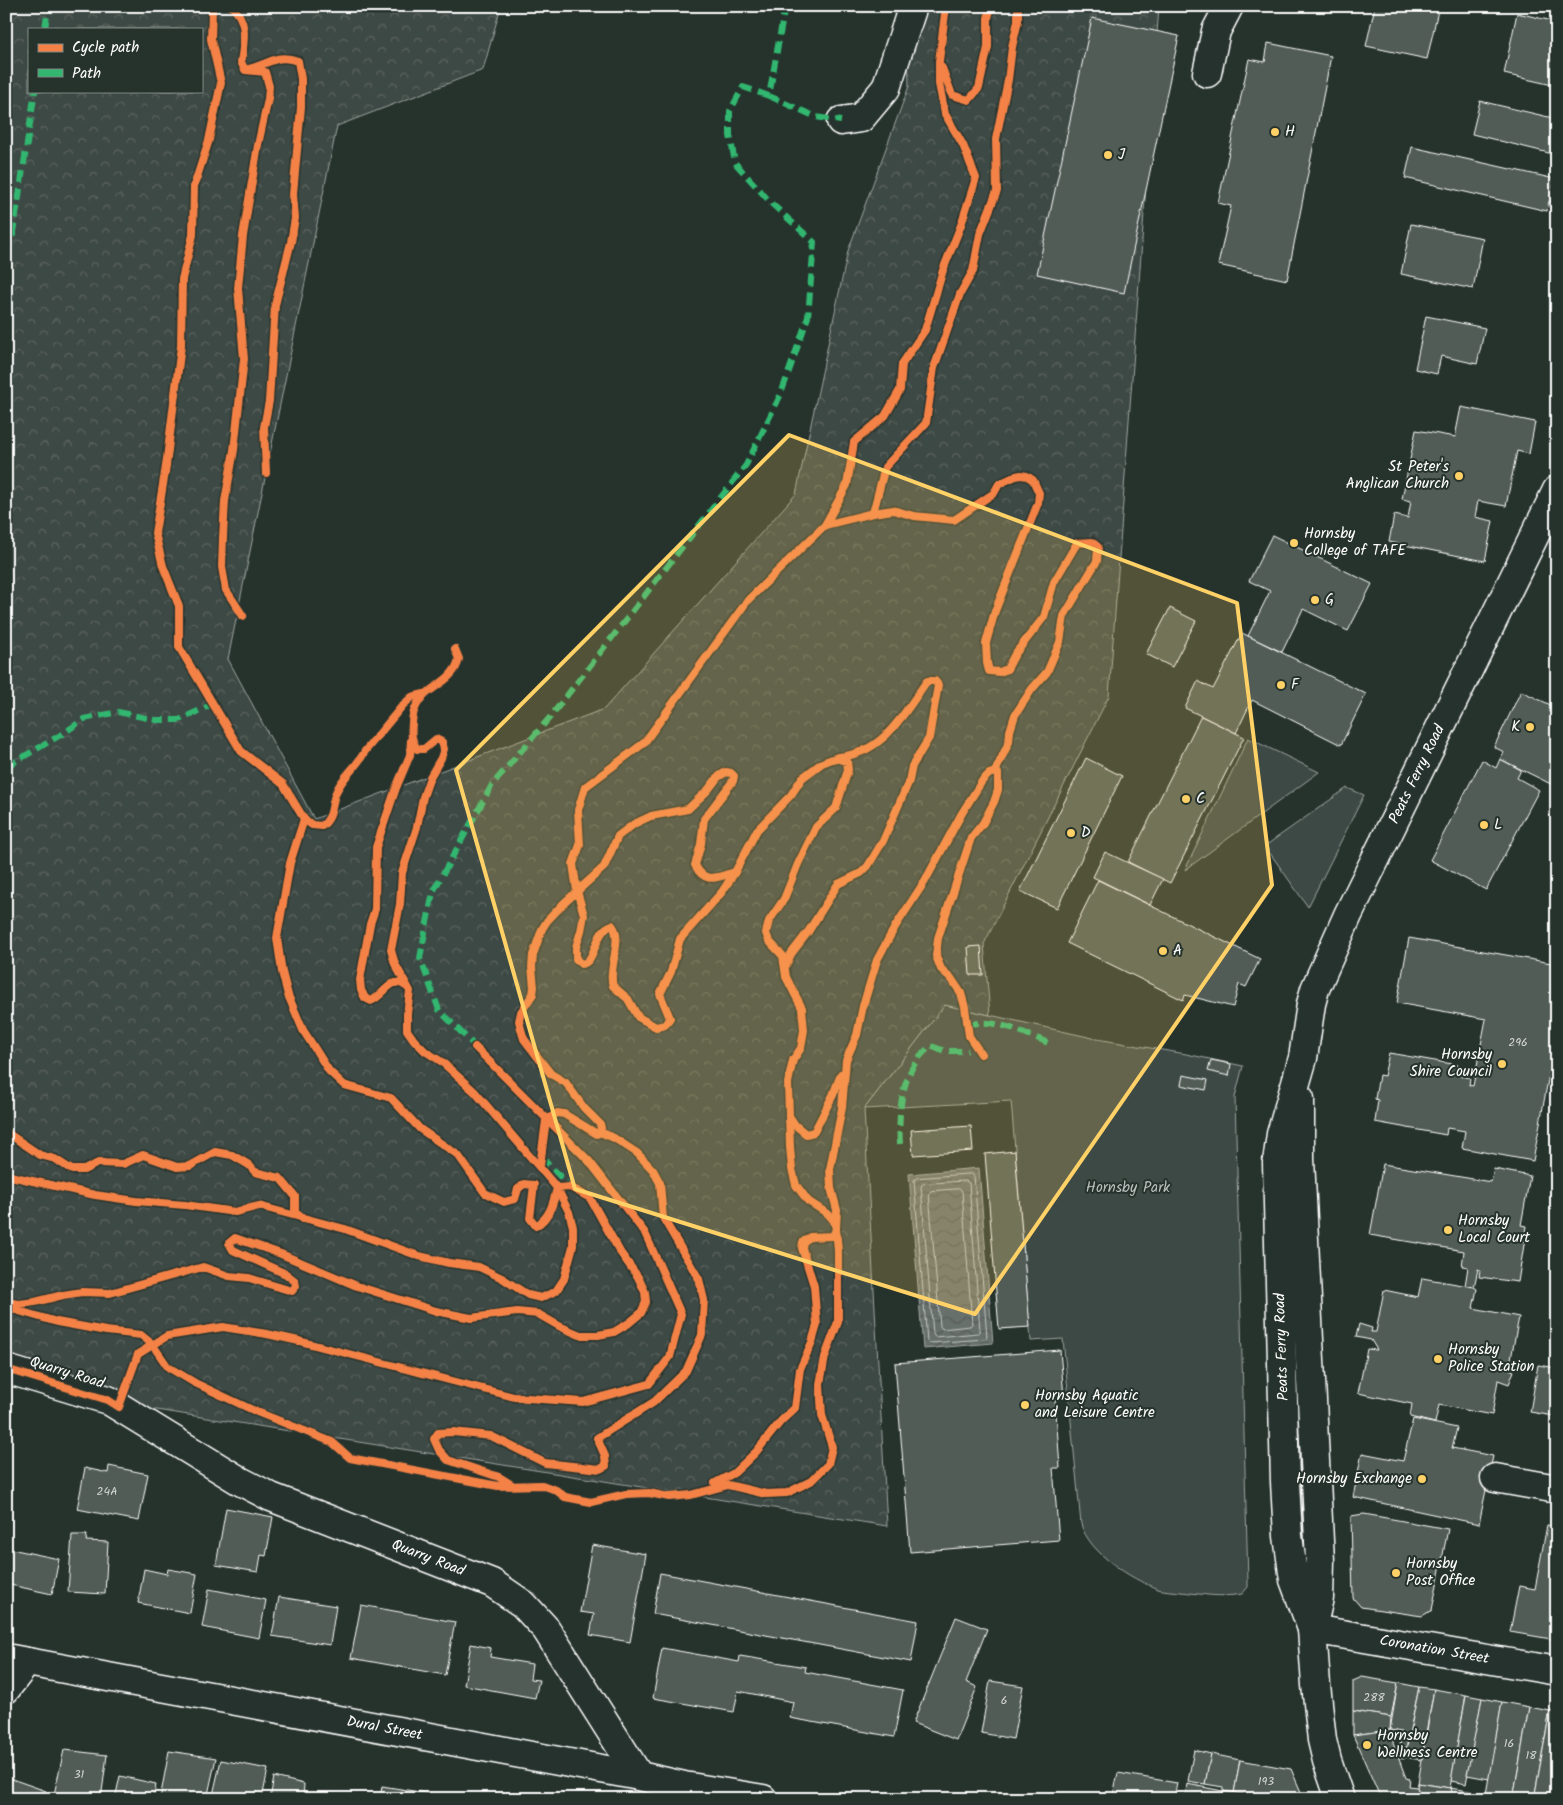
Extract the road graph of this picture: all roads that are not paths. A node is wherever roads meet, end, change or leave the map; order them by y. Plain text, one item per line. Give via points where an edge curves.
1 (913, 6) edge
2 (1229, 6) edge
3 (1207, 73) dead end
4 (841, 121) dead end
5 (1557, 490) edge
6 (6, 1369) edge
7 (1494, 1478) dead end
8 (1557, 1489) edge
9 (1312, 1629) junction
10 (17, 1660) edge
11 (1557, 1671) edge
12 (6, 1689) edge
13 (639, 1776) junction
14 (682, 1792) edge
15 (763, 1799) edge
16 (1340, 1799) edge

1 - 4 street via 886,88 861,118
2 - 3 street via 1216,31
5 - 9 street, Peats Ferry Road via 1348,915 1315,989 1301,1065 1300,1159 1320,1561 1319,1598
6 - 13 street, Quarry Road via 108,1400 271,1497 492,1583 523,1604 546,1629
7 - 8 street
9 - 11 street, Coronation Street
9 - 16 street, Peats Ferry Road via 1322,1740
10 - 12 street
10 - 13 street, Dural Street
13 - 14 street, Dural Street
14 - 15 street, Dural Street

